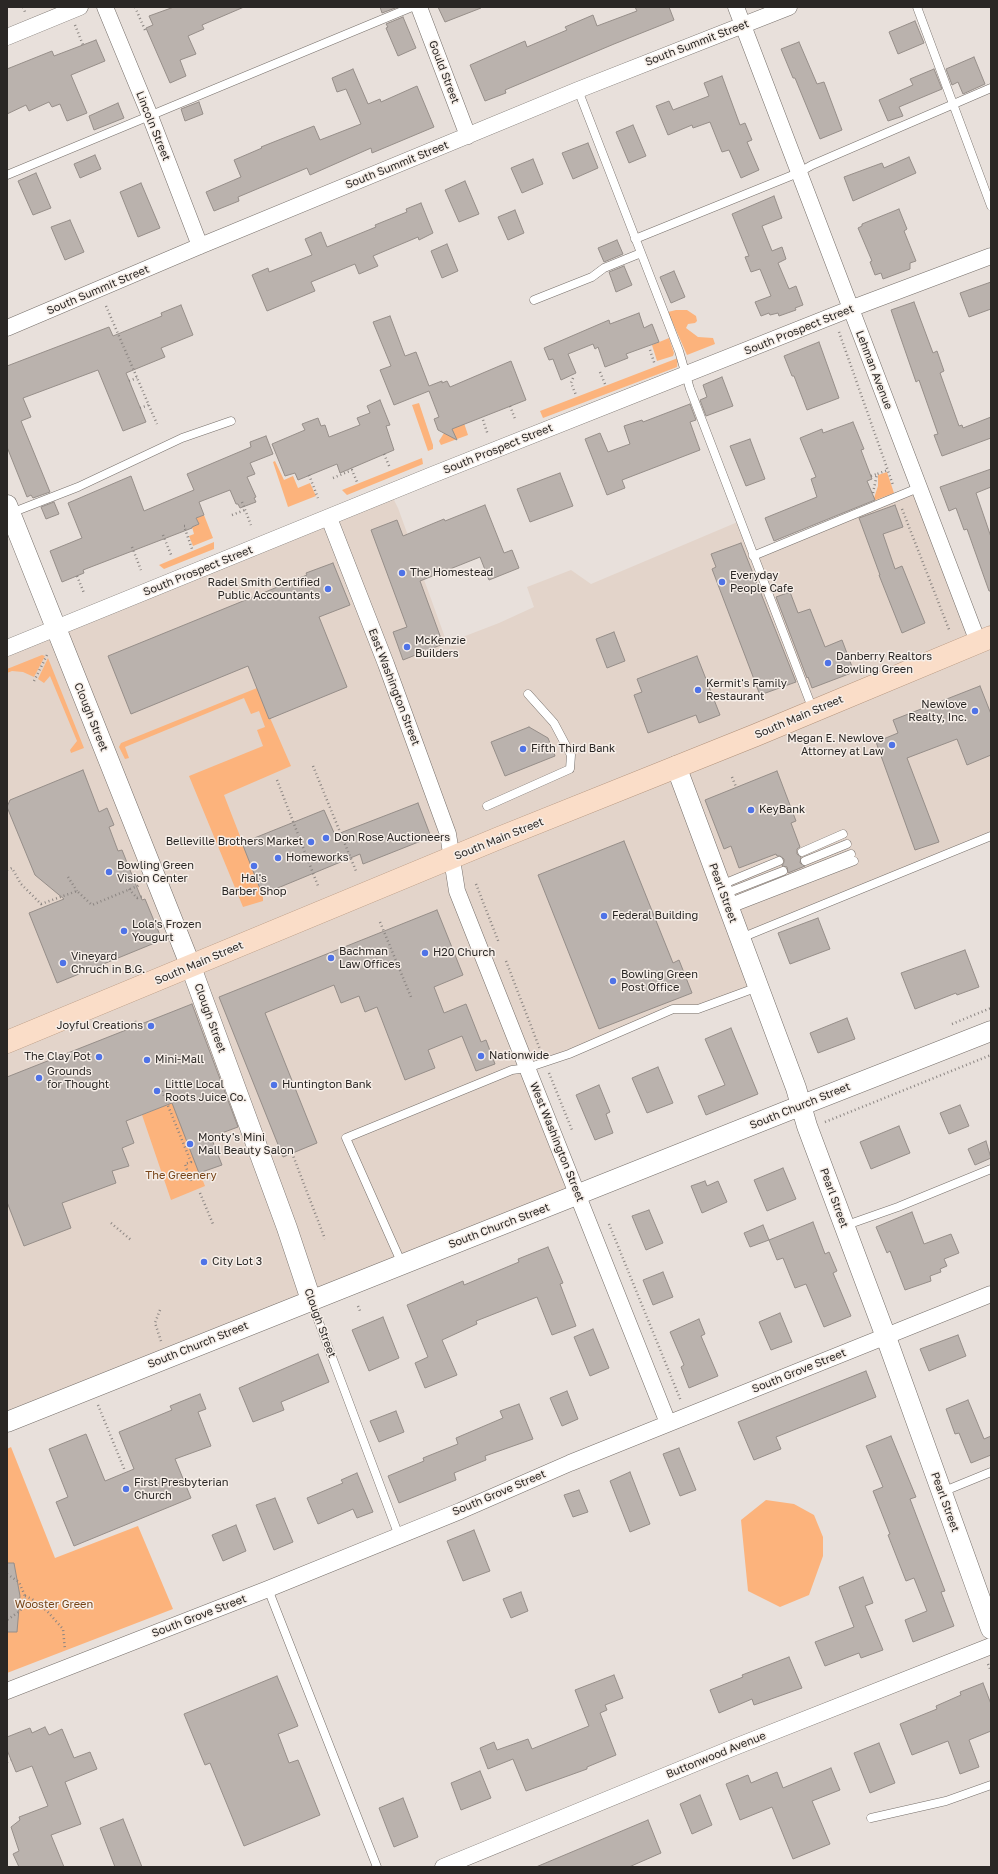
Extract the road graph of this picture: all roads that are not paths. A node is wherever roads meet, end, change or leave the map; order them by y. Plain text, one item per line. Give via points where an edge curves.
1 (80, 7) edge
2 (105, 7) edge
3 (412, 7) edge
4 (419, 7) edge
5 (736, 7) edge
6 (789, 7) edge
7 (917, 7) edge
8 (742, 26) junction
9 (7, 37) edge
10 (991, 88) edge
11 (578, 90) junction
12 (953, 105) junction
13 (150, 116) junction
14 (468, 136) junction
15 (798, 173) junction
16 (7, 175) edge
17 (991, 206) edge
18 (636, 239) junction
19 (200, 246) junction
20 (641, 253) junction
21 (991, 256) edge
22 (534, 300) dead end
23 (850, 309) junction
24 (7, 328) edge
25 (686, 375) junction
26 (231, 421) dead end
27 (918, 488) junction
28 (9, 509) edge
29 (329, 518) junction
30 (753, 556) junction
31 (55, 629) junction
32 (985, 640) edge
33 (7, 648) edge
34 (528, 694) dead end
35 (812, 710) junction
36 (676, 766) junction
37 (487, 806) dead end
38 (843, 834) dead end
39 (991, 836) edge
40 (847, 844) dead end
41 (802, 852) dead end
42 (451, 858) junction
43 (852, 858) dead end
44 (779, 861) dead end
45 (805, 861) dead end
46 (783, 871) dead end
47 (725, 898) junction
48 (740, 938) junction
49 (191, 967) junction
50 (758, 987) junction
51 (991, 1031) edge
52 (7, 1042) edge
53 (527, 1068) junction
54 (800, 1106) junction
55 (991, 1169) edge
56 (578, 1195) junction
57 (844, 1226) junction
58 (402, 1264) junction
59 (991, 1294) edge
60 (311, 1300) junction
61 (886, 1337) junction
62 (7, 1422) edge
63 (668, 1424) junction
64 (991, 1472) edge
65 (942, 1492) junction
66 (399, 1536) junction
67 (268, 1590) junction
68 (991, 1629) edge
69 (991, 1646) edge
70 (7, 1691) edge
71 (991, 1785) edge
72 (871, 1818) dead end
73 (377, 1867) edge
74 (443, 1867) edge

1 - 9 street
2 - 13 street, Lincoln Street
3 - 13 lane
4 - 14 street, Gould Street
5 - 8 street, Lehman Avenue
6 - 8 street, South Summit Street
7 - 12 lane
8 - 11 street, South Summit Street
8 - 15 street, Lehman Avenue
10 - 12 lane
11 - 14 street, South Summit Street
11 - 18 lane
12 - 15 lane
12 - 17 lane
13 - 16 lane
13 - 19 street, Lincoln Street
14 - 19 street, South Summit Street
15 - 18 lane
15 - 23 street, Lehman Avenue
18 - 20 lane
19 - 24 street, South Summit Street
20 - 22 lane via 604,268 592,277
20 - 25 lane via 680,351
21 - 23 street, South Prospect Street
23 - 25 street, South Prospect Street
23 - 27 street, Lehman Avenue
25 - 29 street, South Prospect Street
25 - 30 lane
26 - 28 lane via 182,438 78,487
27 - 30 lane
27 - 32 street, Lehman Avenue
28 - 31 street, Clough Street
29 - 31 street, South Prospect Street
29 - 42 street, East Washington Street via 424,765 448,834
30 - 35 lane
31 - 33 street, South Prospect Street
31 - 49 street, Clough Street
32 - 35 main road, South Main Street
34 - 37 lane via 554,723 571,755 570,769
35 - 36 main road, South Main Street
36 - 42 main road, South Main Street
36 - 47 street, Pearl Street
38 - 41 lane
39 - 48 lane
40 - 45 lane
42 - 49 main road, South Main Street
42 - 53 street, West Washington Street via 457,891
43 - 47 lane
44 - 47 lane
46 - 47 lane
47 - 48 street, Pearl Street
48 - 50 street, Pearl Street
49 - 52 main road, South Main Street
49 - 60 street, Clough Street
50 - 53 lane via 698,1009 673,1009
50 - 54 street, Pearl Street via 796,1088
51 - 54 street, South Church Street
53 - 56 street, West Washington Street
53 - 58 lane via 512,1070 346,1138
54 - 56 street, South Church Street
54 - 57 street, Pearl Street
55 - 57 lane
56 - 58 street, South Church Street
56 - 63 street, West Washington Street
57 - 61 street, Pearl Street
58 - 60 street, South Church Street
59 - 61 street, South Grove Street
60 - 62 street, South Church Street
60 - 66 lane, Clough Street
61 - 63 street, South Grove Street
61 - 65 street, Pearl Street
63 - 66 street, South Grove Street
64 - 65 lane
65 - 68 street, Pearl Street
66 - 67 street, South Grove Street
67 - 70 street, South Grove Street
67 - 73 lane
69 - 74 street, Buttonwood Avenue via 735,1747
71 - 72 lane via 946,1801

